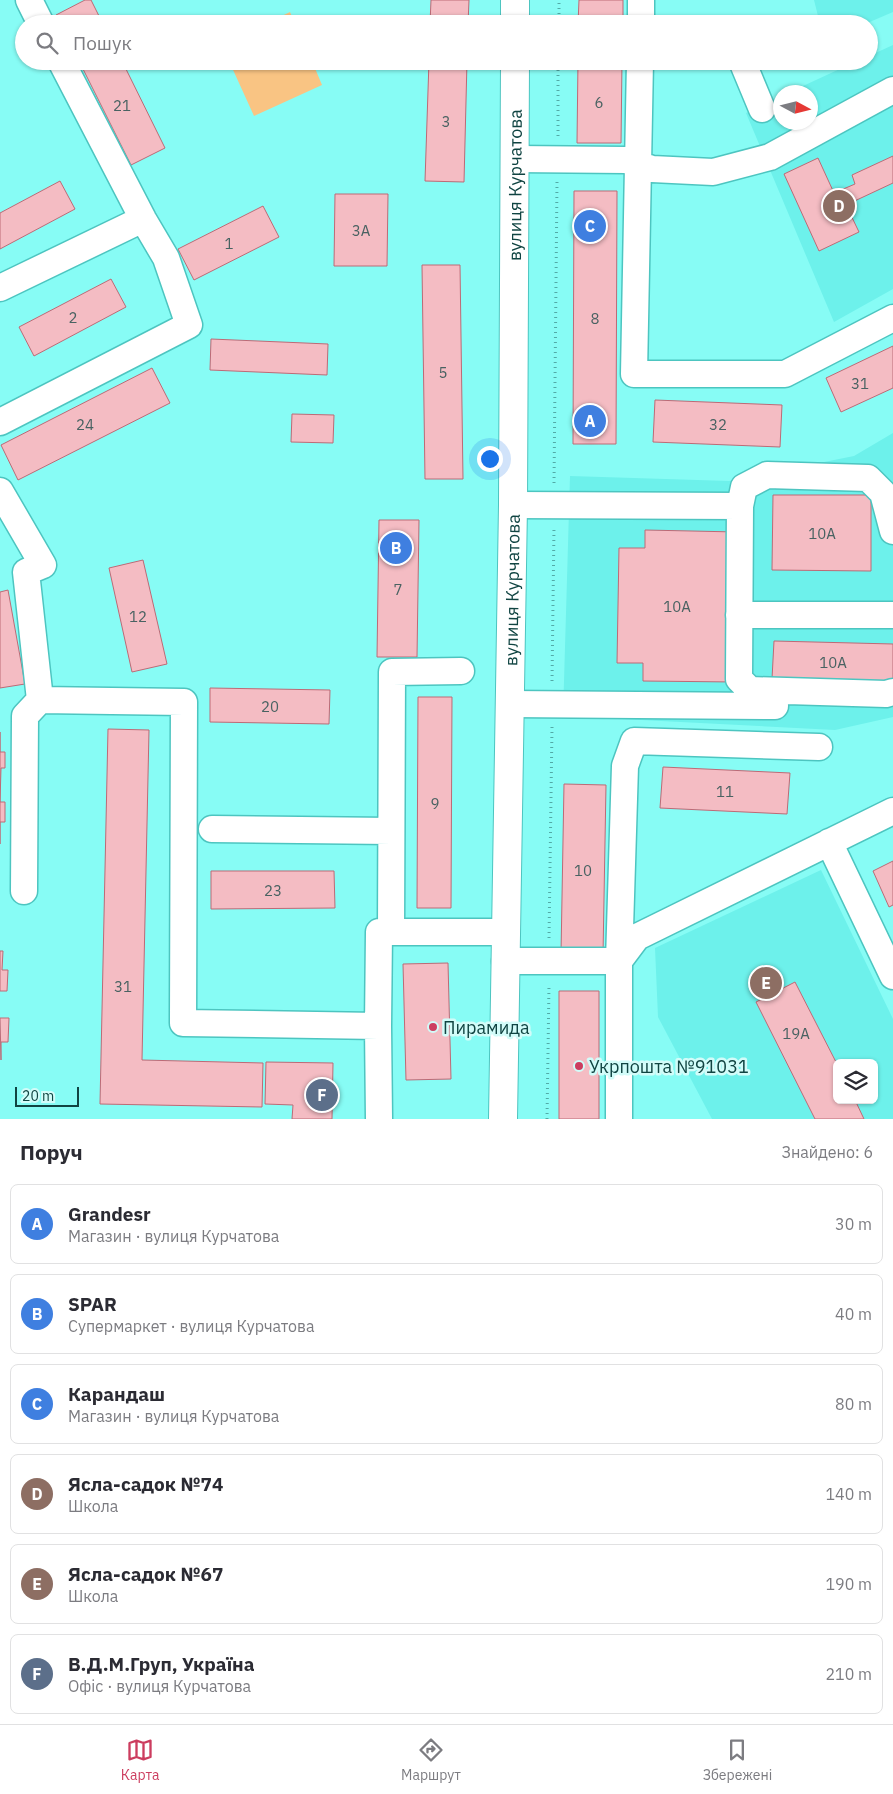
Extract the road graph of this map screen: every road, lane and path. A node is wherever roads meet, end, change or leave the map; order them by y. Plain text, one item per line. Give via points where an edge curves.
1 (29, 0) edge
2 (516, 0) edge
3 (559, 0) edge
4 (641, 0) edge
5 (36, 15) edge
6 (515, 15) edge
7 (559, 15) edge
8 (641, 15) edge
9 (65, 70) edge
10 (515, 70) edge
11 (558, 70) edge
12 (640, 70) edge
13 (746, 70) edge
14 (893, 90) edge
15 (762, 109) dead end
16 (515, 159) junction
17 (557, 159) junction
18 (637, 164) junction
19 (143, 220) junction
20 (0, 288) edge
21 (893, 318) edge
22 (0, 422) edge
23 (0, 491) edge
24 (513, 505) junction
25 (554, 505) junction
26 (740, 506) junction
27 (893, 531) edge
28 (739, 615) junction
29 (893, 615) edge
30 (461, 671) dead end
31 (893, 692) edge
32 (40, 700) junction
33 (510, 704) junction
34 (552, 704) junction
35 (803, 706) dead end
36 (819, 747) dead end
37 (893, 811) edge
38 (212, 830) dead end
39 (391, 831) junction
40 (829, 842) junction
41 (24, 891) dead end
42 (391, 932) junction
43 (506, 932) junction
44 (885, 937) edge
45 (505, 961) junction
46 (549, 961) junction
47 (619, 961) junction
48 (893, 976) edge
49 (378, 1026) junction
50 (379, 1119) edge
51 (502, 1119) edge
52 (547, 1119) edge
53 (619, 1119) edge

1 - 5 lane
2 - 6 main road
3 - 7 path
4 - 8 lane
9 - 19 lane
10 - 16 main road, вулиця Курчатова
11 - 17 path
12 - 18 lane
13 - 15 lane
14 - 18 lane via 770,157 713,172 652,169
16 - 17 lane
16 - 24 main road, вулиця Курчатова
17 - 18 lane via 626,160
17 - 25 path
18 - 21 lane via 634,374 785,374
19 - 20 lane
19 - 22 lane via 166,258 189,324
23 - 32 lane via 43,565 26,572
24 - 25 lane
24 - 33 main road, вулиця Курчатова
25 - 26 lane
25 - 34 path
26 - 27 lane via 744,487 767,475 868,478 883,493
26 - 28 lane
28 - 29 lane
28 - 31 lane via 739,679 750,690
30 - 39 lane via 392,672
32 - 41 lane via 26,716
32 - 49 lane via 184,702 183,1023
33 - 34 lane
33 - 43 main road, вулиця Курчатова
34 - 35 lane
34 - 46 path
36 - 47 lane via 634,741 625,766
37 - 40 lane
38 - 39 lane
39 - 42 lane
40 - 44 lane
40 - 47 lane via 638,937
42 - 43 lane
42 - 49 lane via 379,932
43 - 45 main road, вулиця Курчатова
44 - 48 lane
45 - 46 lane
45 - 51 main road, вулиця Курчатова
46 - 47 lane
46 - 52 path
47 - 53 lane
49 - 50 lane

